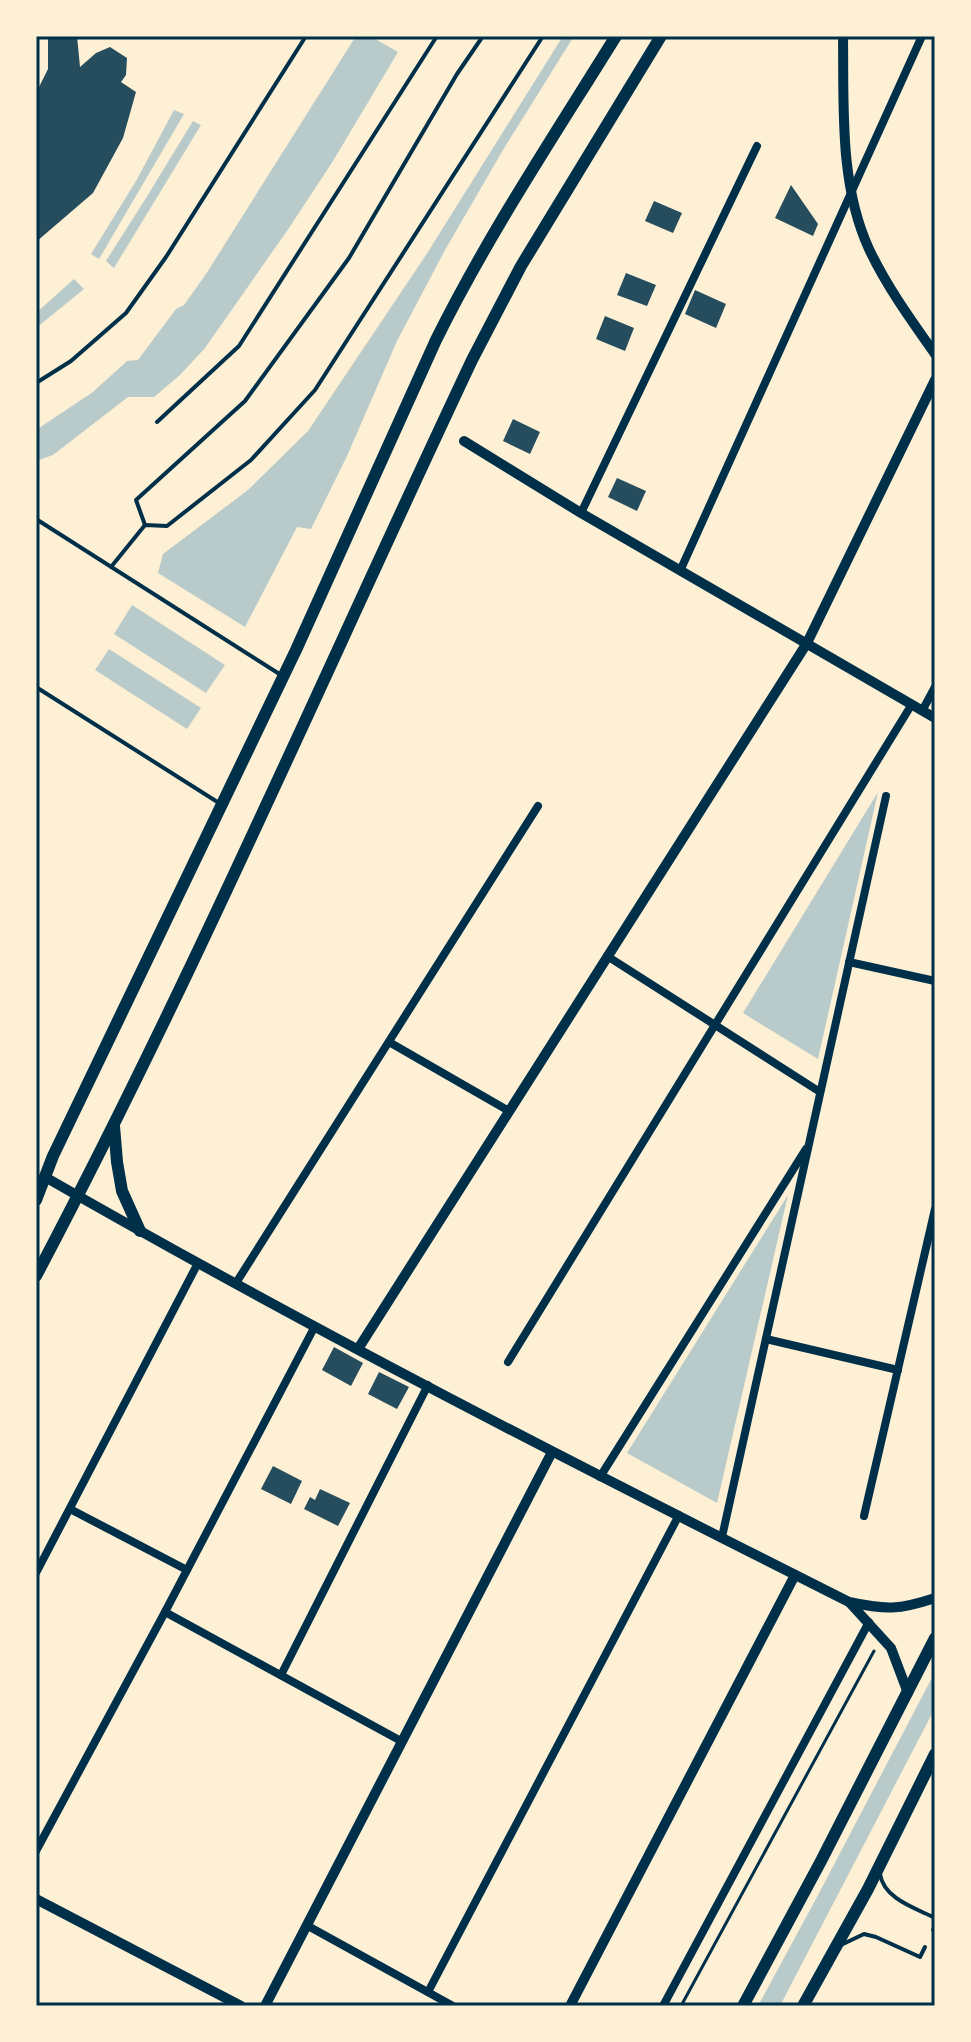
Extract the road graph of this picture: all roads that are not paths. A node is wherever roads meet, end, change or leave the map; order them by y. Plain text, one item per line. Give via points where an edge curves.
1 (306, 36) edge
2 (437, 36) edge
3 (483, 36) edge
4 (543, 36) edge
5 (616, 36) edge
6 (661, 36) edge
7 (843, 36) edge
8 (922, 36) edge
9 (757, 146) dead end
10 (851, 193) junction
11 (935, 354) edge
12 (935, 380) edge
13 (36, 383) edge
14 (157, 422) dead end
15 (464, 441) dead end
16 (581, 513) junction
17 (36, 519) edge
18 (145, 525) junction
19 (111, 567) junction
20 (680, 571) junction
21 (807, 643) junction
22 (283, 677) junction
23 (36, 687) edge
24 (935, 687) edge
25 (912, 704) junction
26 (922, 711) junction
27 (935, 718) edge
28 (886, 796) dead end
29 (221, 805) junction
30 (538, 806) dead end
31 (607, 956) junction
32 (849, 962) junction
33 (935, 981) edge
34 (715, 1025) junction
35 (389, 1042) junction
36 (820, 1092) junction
37 (509, 1111) junction
38 (114, 1124) junction
39 (809, 1144) junction
40 (45, 1177) junction
41 (78, 1196) junction
42 (36, 1200) edge
43 (935, 1209) edge
44 (140, 1231) junction
45 (198, 1263) junction
46 (36, 1276) edge
47 (236, 1283) junction
48 (315, 1326) junction
49 (766, 1339) junction
50 (358, 1349) junction
51 (508, 1362) dead end
52 (898, 1370) junction
53 (428, 1385) junction
54 (552, 1452) junction
55 (600, 1477) junction
56 (70, 1509) junction
57 (679, 1515) junction
58 (864, 1516) dead end
59 (722, 1537) junction
60 (36, 1547) edge
61 (47, 1553) junction
62 (187, 1570) junction
63 (36, 1573) edge
64 (795, 1575) junction
65 (935, 1598) edge
66 (849, 1602) junction
67 (165, 1612) junction
68 (869, 1622) junction
69 (935, 1638) edge
70 (281, 1675) junction
71 (908, 1693) junction
72 (401, 1741) junction
73 (935, 1754) edge
74 (36, 1851) edge
75 (879, 1866) junction
76 (36, 1899) edge
77 (935, 1918) edge
78 (308, 1926) junction
79 (837, 1947) junction
80 (925, 1947) dead end
81 (428, 1992) junction
82 (241, 2006) edge
83 (265, 2006) edge
84 (453, 2006) edge
85 (570, 2006) edge
86 (663, 2006) edge
87 (743, 2006) edge
88 (803, 2006) edge

1 - 13 lane via 126,313 71,361
2 - 14 lane via 239,346
3 - 18 lane via 349,258 245,401 136,500
4 - 18 lane via 315,390 251,460 167,526
5 - 22 main road via 460,292
6 - 38 main road via 521,266 472,360
7 - 10 street
8 - 10 street
9 - 16 street
10 - 11 street via 868,247
10 - 20 street
12 - 21 street
15 - 16 street
16 - 20 street
17 - 19 lane
18 - 19 lane
19 - 22 lane
20 - 21 street
21 - 25 street
21 - 31 street
22 - 29 main road
23 - 29 lane
24 - 26 street
25 - 26 street
25 - 34 street
26 - 27 street
28 - 32 street
29 - 40 main road
30 - 35 street
31 - 34 street
31 - 37 street
32 - 33 street
32 - 36 street
34 - 36 street
34 - 51 street
35 - 37 street
35 - 47 street
36 - 39 street
37 - 50 street
38 - 41 main road
38 - 44 main road via 122,1191
39 - 49 street
39 - 55 street
40 - 41 street
40 - 42 main road
41 - 44 street
41 - 46 main road
43 - 52 street
44 - 45 street
45 - 47 street
45 - 56 street
47 - 48 street
48 - 50 street
48 - 62 street
49 - 52 street
49 - 59 street
50 - 53 street
52 - 58 street
53 - 54 street
53 - 70 street
54 - 55 street
54 - 72 street
55 - 57 street
56 - 61 street
56 - 62 street
57 - 59 street
57 - 81 street
59 - 64 street
60 - 61 street
61 - 63 street
62 - 67 street
64 - 66 street
64 - 85 street
65 - 66 street via 906,1608
66 - 68 street
67 - 70 street
67 - 74 street
68 - 71 street via 891,1648
68 - 86 street
69 - 71 main road
70 - 72 street
71 - 87 main road
72 - 78 street
73 - 75 main road
75 - 77 lane via 887,1891
75 - 79 main road
76 - 82 street
78 - 81 street
78 - 83 street
79 - 80 lane via 864,1934 920,1957
79 - 88 main road
81 - 84 street

